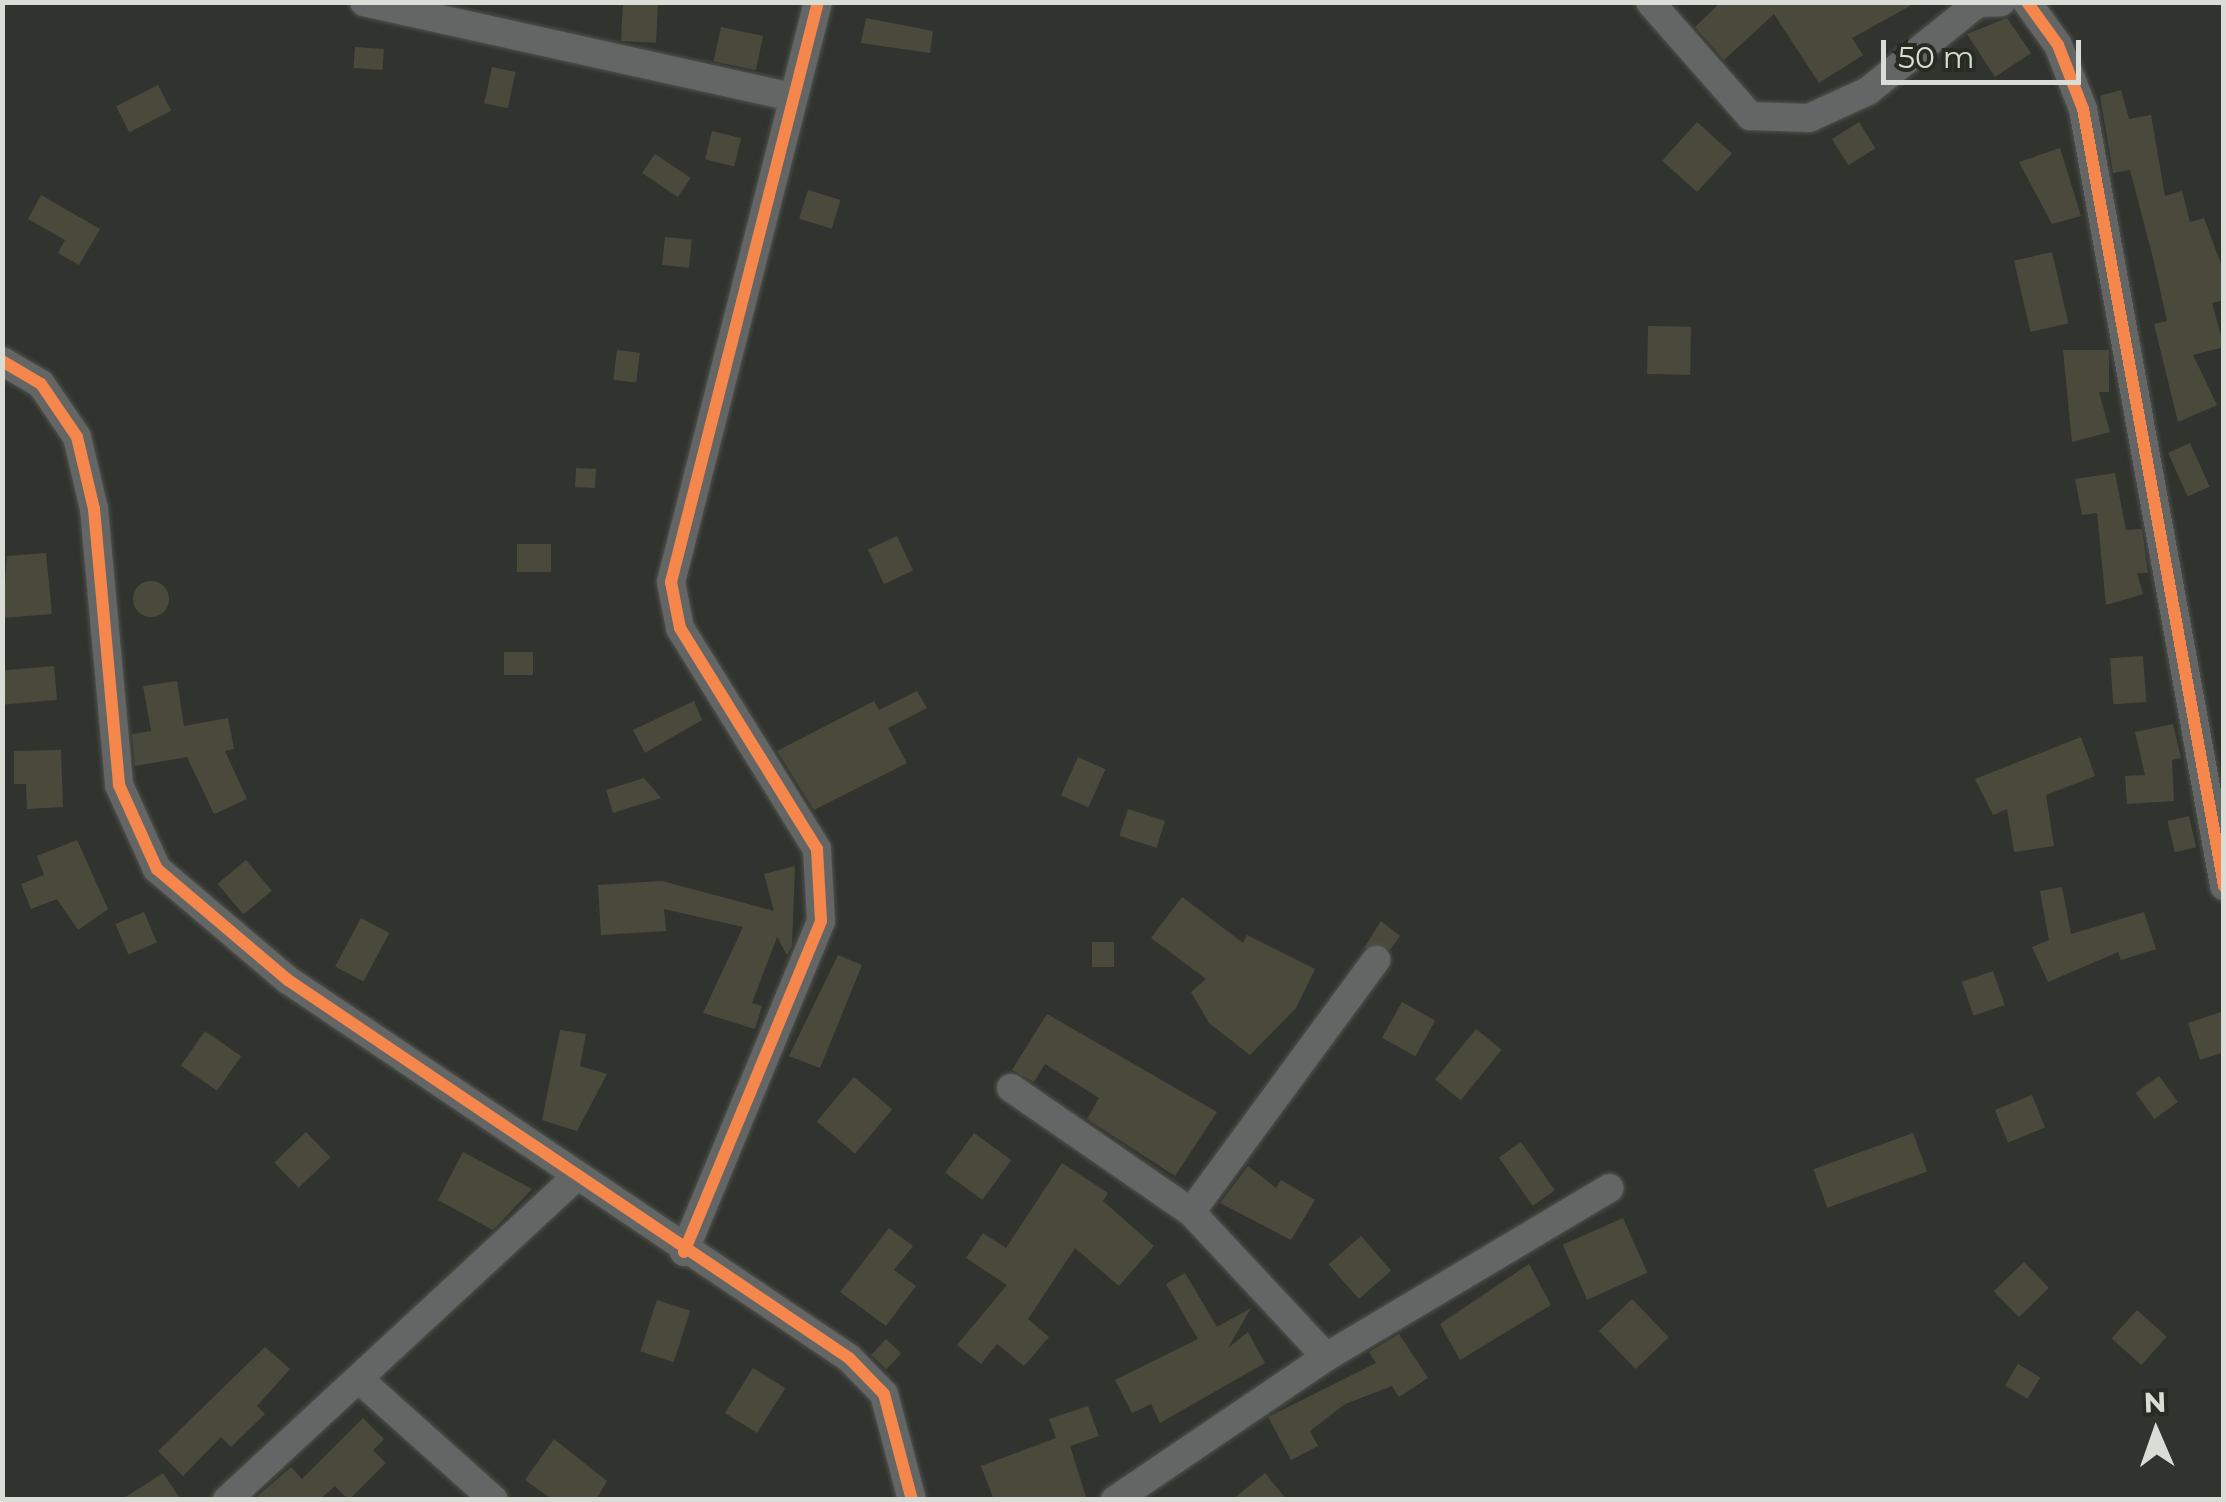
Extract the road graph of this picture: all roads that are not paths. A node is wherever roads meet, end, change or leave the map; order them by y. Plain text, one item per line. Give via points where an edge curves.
1 (364, 2) edge
2 (818, 2) edge
3 (2001, 2) edge
4 (2028, 2) edge
5 (1659, 6) edge
6 (793, 96) junction
7 (2, 361) edge
8 (2224, 886) edge
9 (1376, 960) dead end
10 (1011, 1088) dead end
11 (575, 1178) junction
12 (1610, 1188) dead end
13 (1191, 1212) junction
14 (684, 1252) junction
15 (1326, 1357) junction
16 (361, 1381) junction
17 (226, 1500) edge
18 (494, 1500) edge
19 (912, 1500) edge
20 (1116, 1500) edge

1 - 6 street
2 - 6 street
3 - 5 street via 1978,3 1868,91 1809,118 1750,116
4 - 8 street via 2058,46 2083,109
6 - 14 street via 671,582 680,628 817,849 824,882 820,921
7 - 11 street via 41,384 77,438 94,509 119,785 157,869 288,980
9 - 13 street
10 - 13 street
11 - 14 street
11 - 16 street
12 - 15 street
13 - 15 street
14 - 19 street via 849,1358 884,1394
15 - 20 street
16 - 17 street
16 - 18 street

